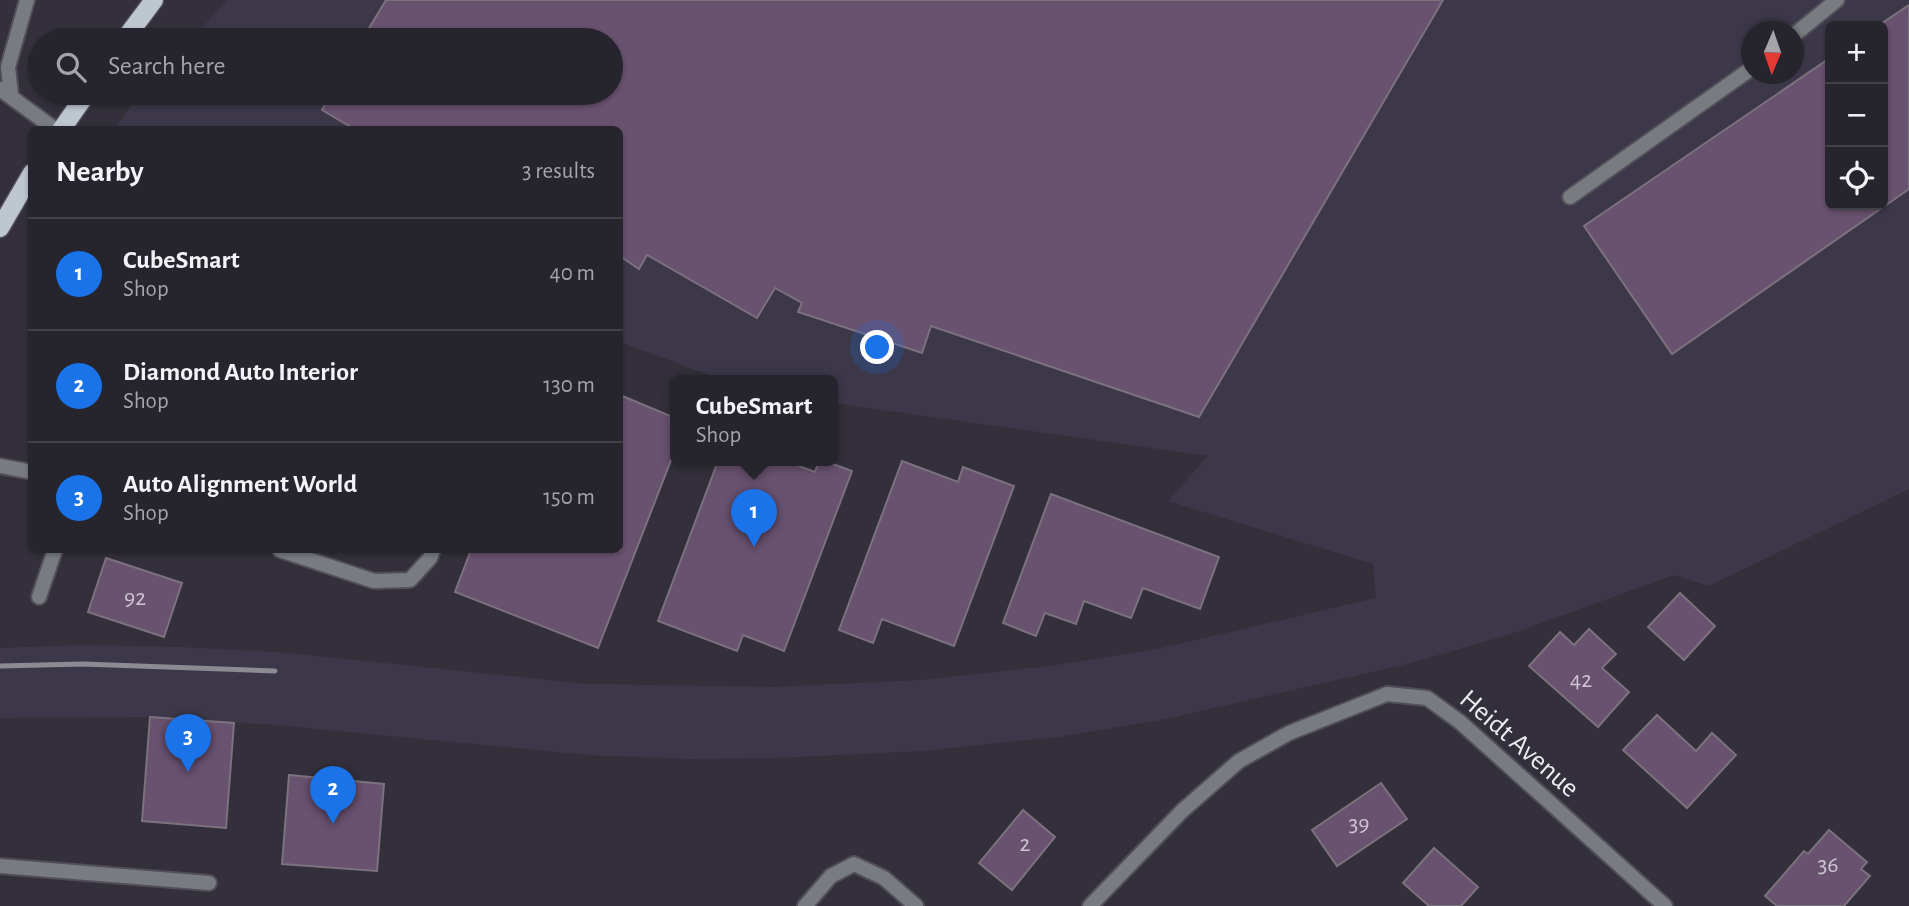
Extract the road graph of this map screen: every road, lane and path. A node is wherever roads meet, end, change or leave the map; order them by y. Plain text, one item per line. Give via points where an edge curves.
1 (27, 0) edge
2 (154, 0) edge
3 (1837, 0) edge
4 (1804, 26) edge
5 (133, 28) edge
6 (1741, 76) edge
7 (6, 92) edge
8 (79, 105) edge
9 (51, 126) edge
10 (64, 126) edge
11 (28, 180) edge
12 (1570, 197) dead end
13 (0, 228) edge
14 (0, 466) edge
15 (28, 471) edge
16 (54, 553) edge
17 (289, 553) edge
18 (432, 553) edge
19 (39, 597) dead end
20 (0, 866) edge
21 (209, 883) dead end
22 (805, 906) edge
23 (916, 906) edge
24 (1090, 906) edge
25 (1665, 906) edge

1 - 7 street via 8,67
2 - 5 main road
3 - 4 street
6 - 12 street
7 - 9 street
8 - 10 main road
11 - 13 main road
14 - 15 street
16 - 19 street
17 - 18 street via 374,581 410,580
20 - 21 street
22 - 23 street via 831,876 854,864 884,878
24 - 25 street, Heidt Avenue via 1182,811 1239,761 1289,733 1387,694 1427,698 1460,722

